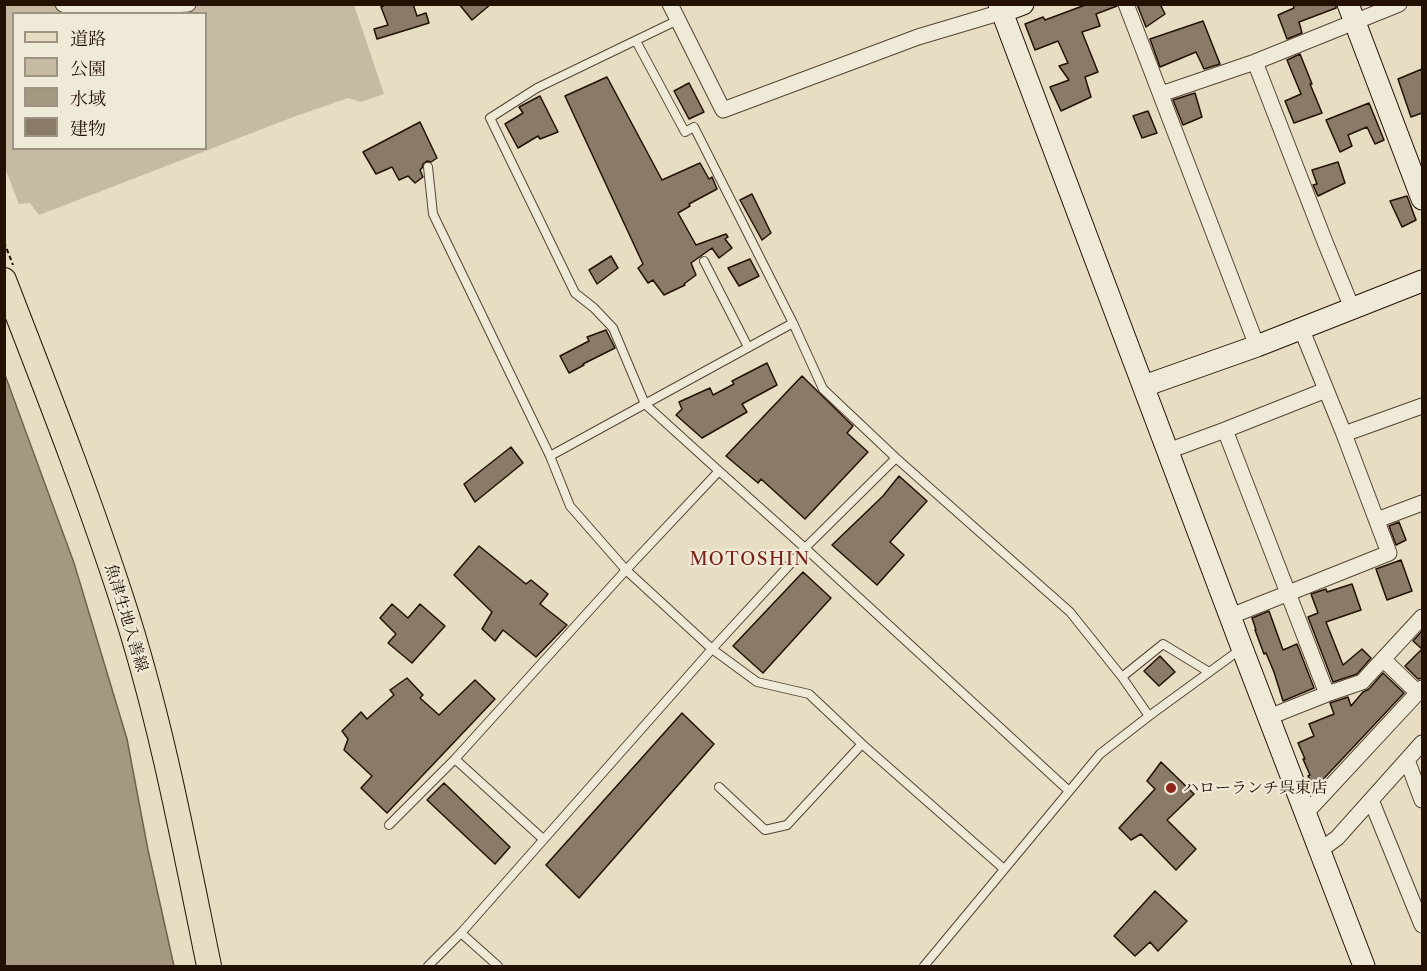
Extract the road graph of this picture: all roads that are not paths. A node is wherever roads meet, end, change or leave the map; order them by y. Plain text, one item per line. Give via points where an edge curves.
1 (63, 4) edge
2 (188, 4) edge
3 (670, 4) edge
4 (1023, 4) edge
5 (1126, 4) edge
6 (1399, 4) edge
7 (1001, 8) edge
8 (1352, 14) edge
9 (678, 20) junction
10 (636, 41) junction
11 (1255, 62) junction
12 (1161, 94) junction
13 (428, 167) dead end
14 (1422, 199) edge
15 (704, 261) dead end
16 (4, 280) edge
17 (1422, 281) edge
18 (1352, 308) junction
19 (793, 323) junction
20 (1301, 328) junction
21 (1257, 345) junction
22 (748, 347) junction
23 (1144, 386) junction
24 (1326, 390) junction
25 (645, 404) junction
26 (1422, 406) edge
27 (1225, 430) junction
28 (1344, 434) junction
29 (1168, 451) junction
30 (550, 456) junction
31 (896, 458) junction
32 (719, 471) junction
33 (1422, 503) edge
34 (1377, 520) junction
35 (805, 548) junction
36 (626, 570) junction
37 (1289, 593) junction
38 (1231, 616) junction
39 (1422, 617) edge
40 (1242, 648) junction
41 (712, 649) junction
42 (1383, 659) junction
43 (1209, 672) junction
44 (1122, 676) junction
45 (1420, 690) edge
46 (1327, 694) junction
47 (1149, 716) junction
48 (1269, 717) junction
49 (1422, 743) edge
50 (862, 744) junction
51 (455, 759) junction
52 (1407, 760) junction
53 (719, 787) dead end
54 (1069, 792) junction
55 (1371, 800) junction
56 (1422, 800) edge
57 (1306, 813) junction
58 (389, 825) dead end
59 (543, 839) junction
60 (1319, 850) junction
61 (1004, 869) junction
62 (1422, 925) edge
63 (461, 933) junction
64 (208, 966) edge
65 (428, 966) edge
66 (498, 966) edge
67 (924, 966) edge
68 (1364, 966) edge

1 - 2 street via 78,11
3 - 9 street
4 - 7 street
5 - 12 street
6 - 8 street
7 - 9 street via 723,110
7 - 23 street
8 - 11 street
8 - 14 street
9 - 10 lane
10 - 19 lane via 685,132 694,127
10 - 25 lane via 537,88 489,118 575,293 613,328
11 - 12 street
11 - 18 street
12 - 21 street
13 - 30 lane via 433,214
15 - 22 lane
16 - 64 main road, 魚津生地入善線 via 58,420 144,673
17 - 18 street
18 - 20 street
19 - 22 lane
19 - 31 lane via 823,389
20 - 21 street
20 - 24 street
21 - 23 street
22 - 25 lane
23 - 29 street
24 - 27 street
24 - 28 street
25 - 30 lane
25 - 32 lane
26 - 28 street
27 - 29 street
27 - 37 street
28 - 34 street
29 - 38 street
30 - 36 lane via 570,506
31 - 35 lane
31 - 44 lane via 1070,612
32 - 35 lane
32 - 36 lane
33 - 34 street
34 - 37 street via 1389,553
35 - 41 lane
35 - 54 lane
36 - 41 lane
36 - 51 lane
37 - 38 street
37 - 46 street
38 - 40 street
39 - 42 street
40 - 43 lane
40 - 48 street
41 - 50 lane via 757,682 809,694
41 - 59 lane
42 - 45 street
42 - 46 street via 1362,682
43 - 44 lane via 1163,644
43 - 47 lane
44 - 47 lane
45 - 57 street
46 - 48 street
47 - 54 lane via 1100,754
48 - 57 street
49 - 52 street
50 - 53 lane via 787,825 765,830
50 - 61 lane
51 - 58 lane
51 - 59 lane
52 - 55 street
52 - 56 street
54 - 61 lane
55 - 60 street via 1337,838
55 - 62 street
57 - 60 street
59 - 63 lane
60 - 68 street
61 - 67 lane
63 - 65 lane
63 - 66 lane

